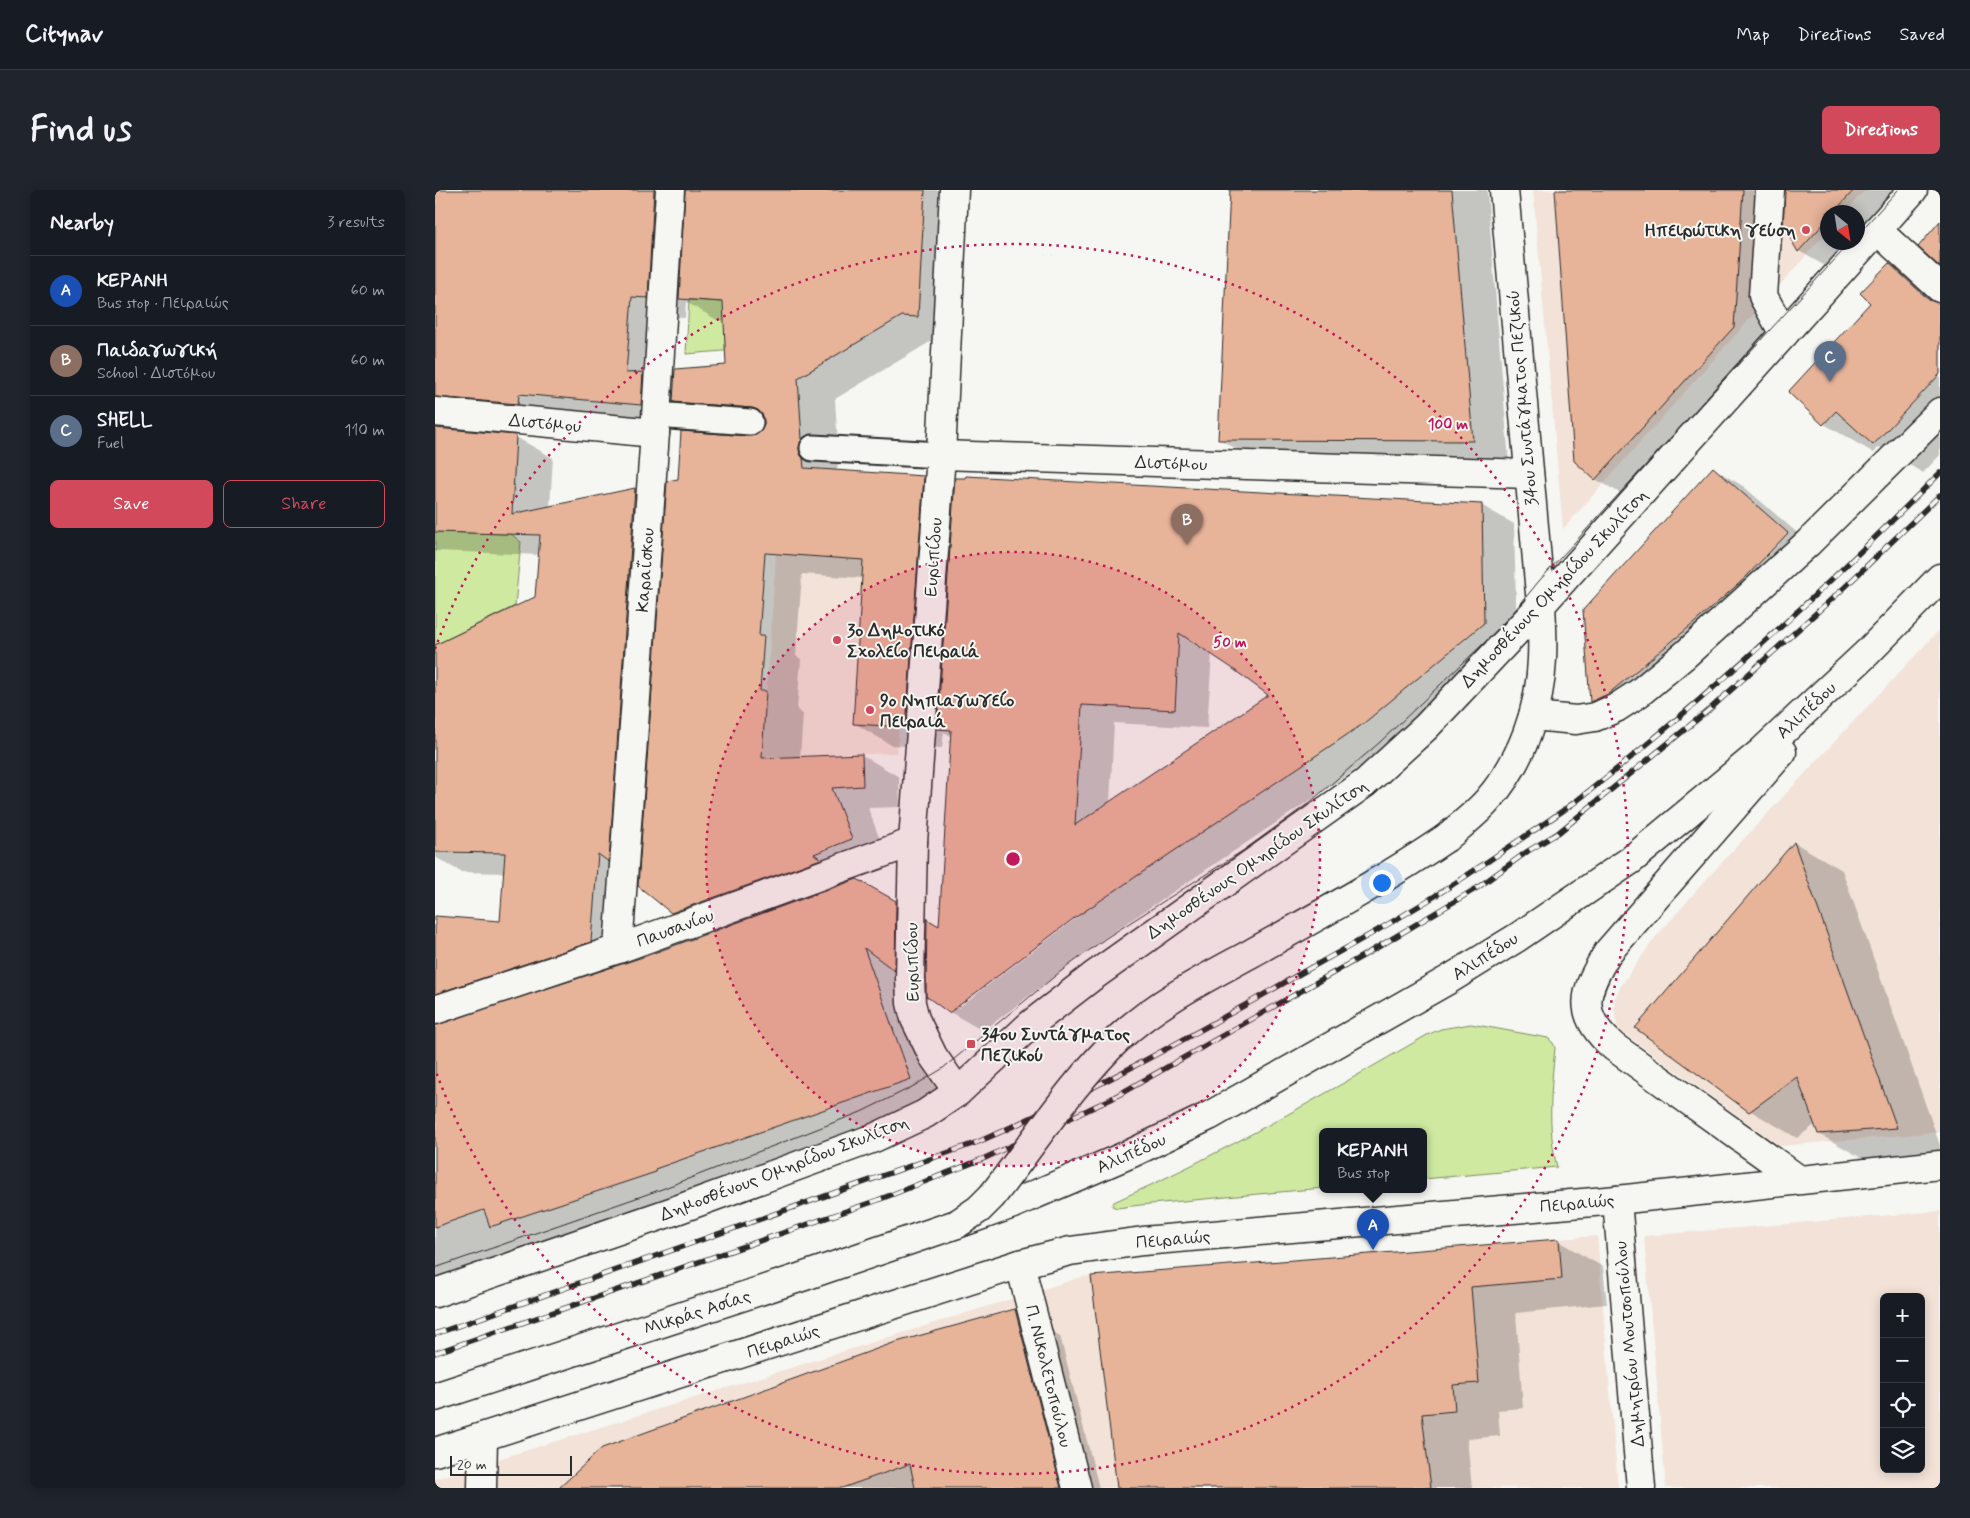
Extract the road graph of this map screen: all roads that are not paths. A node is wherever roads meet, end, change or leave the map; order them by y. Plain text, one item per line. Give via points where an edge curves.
1 (670, 190) edge
2 (954, 190) edge
3 (1503, 190) edge
4 (1770, 190) edge
5 (1913, 190) edge
6 (1877, 230) junction
7 (1940, 288) edge
8 (1784, 334) junction
9 (435, 412) edge
10 (1940, 412) edge
11 (750, 422) dead end
12 (656, 424) junction
13 (813, 448) dead end
14 (941, 455) junction
15 (1529, 474) junction
16 (1940, 578) edge
17 (1541, 605) junction
18 (1867, 653) junction
19 (1533, 716) junction
20 (913, 842) junction
21 (618, 949) junction
22 (435, 1010) edge
23 (958, 1092) junction
24 (1940, 1165) edge
25 (1798, 1179) junction
26 (1617, 1200) junction
27 (957, 1224) junction
28 (1020, 1264) junction
29 (435, 1293) edge
30 (435, 1397) edge
31 (483, 1437) junction
32 (435, 1452) edge
33 (482, 1488) edge
34 (1077, 1488) edge
35 (1641, 1488) edge

1 - 12 main road, Καραΐσκου
2 - 14 main road, Ευριπίδου
3 - 15 main road, 34ου Συντάγματος Πεζικού
4 - 8 main road via 1763,296
5 - 6 main road, Δημοσθένους Ομηρίδου Σκυλίτση
6 - 7 main road
6 - 8 main road, Δημοσθένους Ομηρίδου Σκυλίτση
8 - 17 main road, Δημοσθένους Ομηρίδου Σκυλίτση
9 - 12 main road, Διστόμου
10 - 19 main road via 1808,543 1639,693 1595,717 1577,720
11 - 12 lane, Διστόμου
12 - 21 main road, Καραΐσκου
13 - 14 lane, Διστόμου
14 - 15 main road, Διστόμου
14 - 20 main road, Ευριπίδου
15 - 17 main road, 34ου Συντάγματος Πεζικού
16 - 18 main road, Αλιπέδου
17 - 19 main road, 34ου Συντάγματος Πεζικού via 1542,660
17 - 23 main road, Δημοσθένους Ομηρίδου Σκυλίτση via 1426,727 1365,784 1085,983 1031,1024
18 - 25 main road via 1608,952 1588,995 1590,1021 1600,1036
18 - 27 main road, Αλιπέδου, bridge via 1761,753 1631,860 1518,937 1209,1116 1132,1154
19 - 27 main road, 34ου Συντάγματος Πεζικού, bridge via 1524,742 1504,779 1468,820 1393,873 1206,978 1147,1015 1095,1063 992,1196 979,1210
20 - 21 main road, Παυσανίου
20 - 23 main road, Ευριπίδου via 911,1003 933,1056
21 - 22 main road, Παυσανίου
23 - 29 main road, Δημοσθένους Ομηρίδου Σκυλίτση via 925,1114 874,1138
24 - 25 main road, Πειραιώς
25 - 26 main road, Πειραιώς
26 - 28 main road, Πειραιώς via 1101,1246
26 - 35 main road, Δημητρίου Μουτσοπούλου
27 - 30 main road, Μικράς Ασίας
28 - 31 main road, Πειραιώς
28 - 34 main road, Π. Νικολετοπούλου
31 - 32 main road, Πειραιώς
31 - 33 main road

